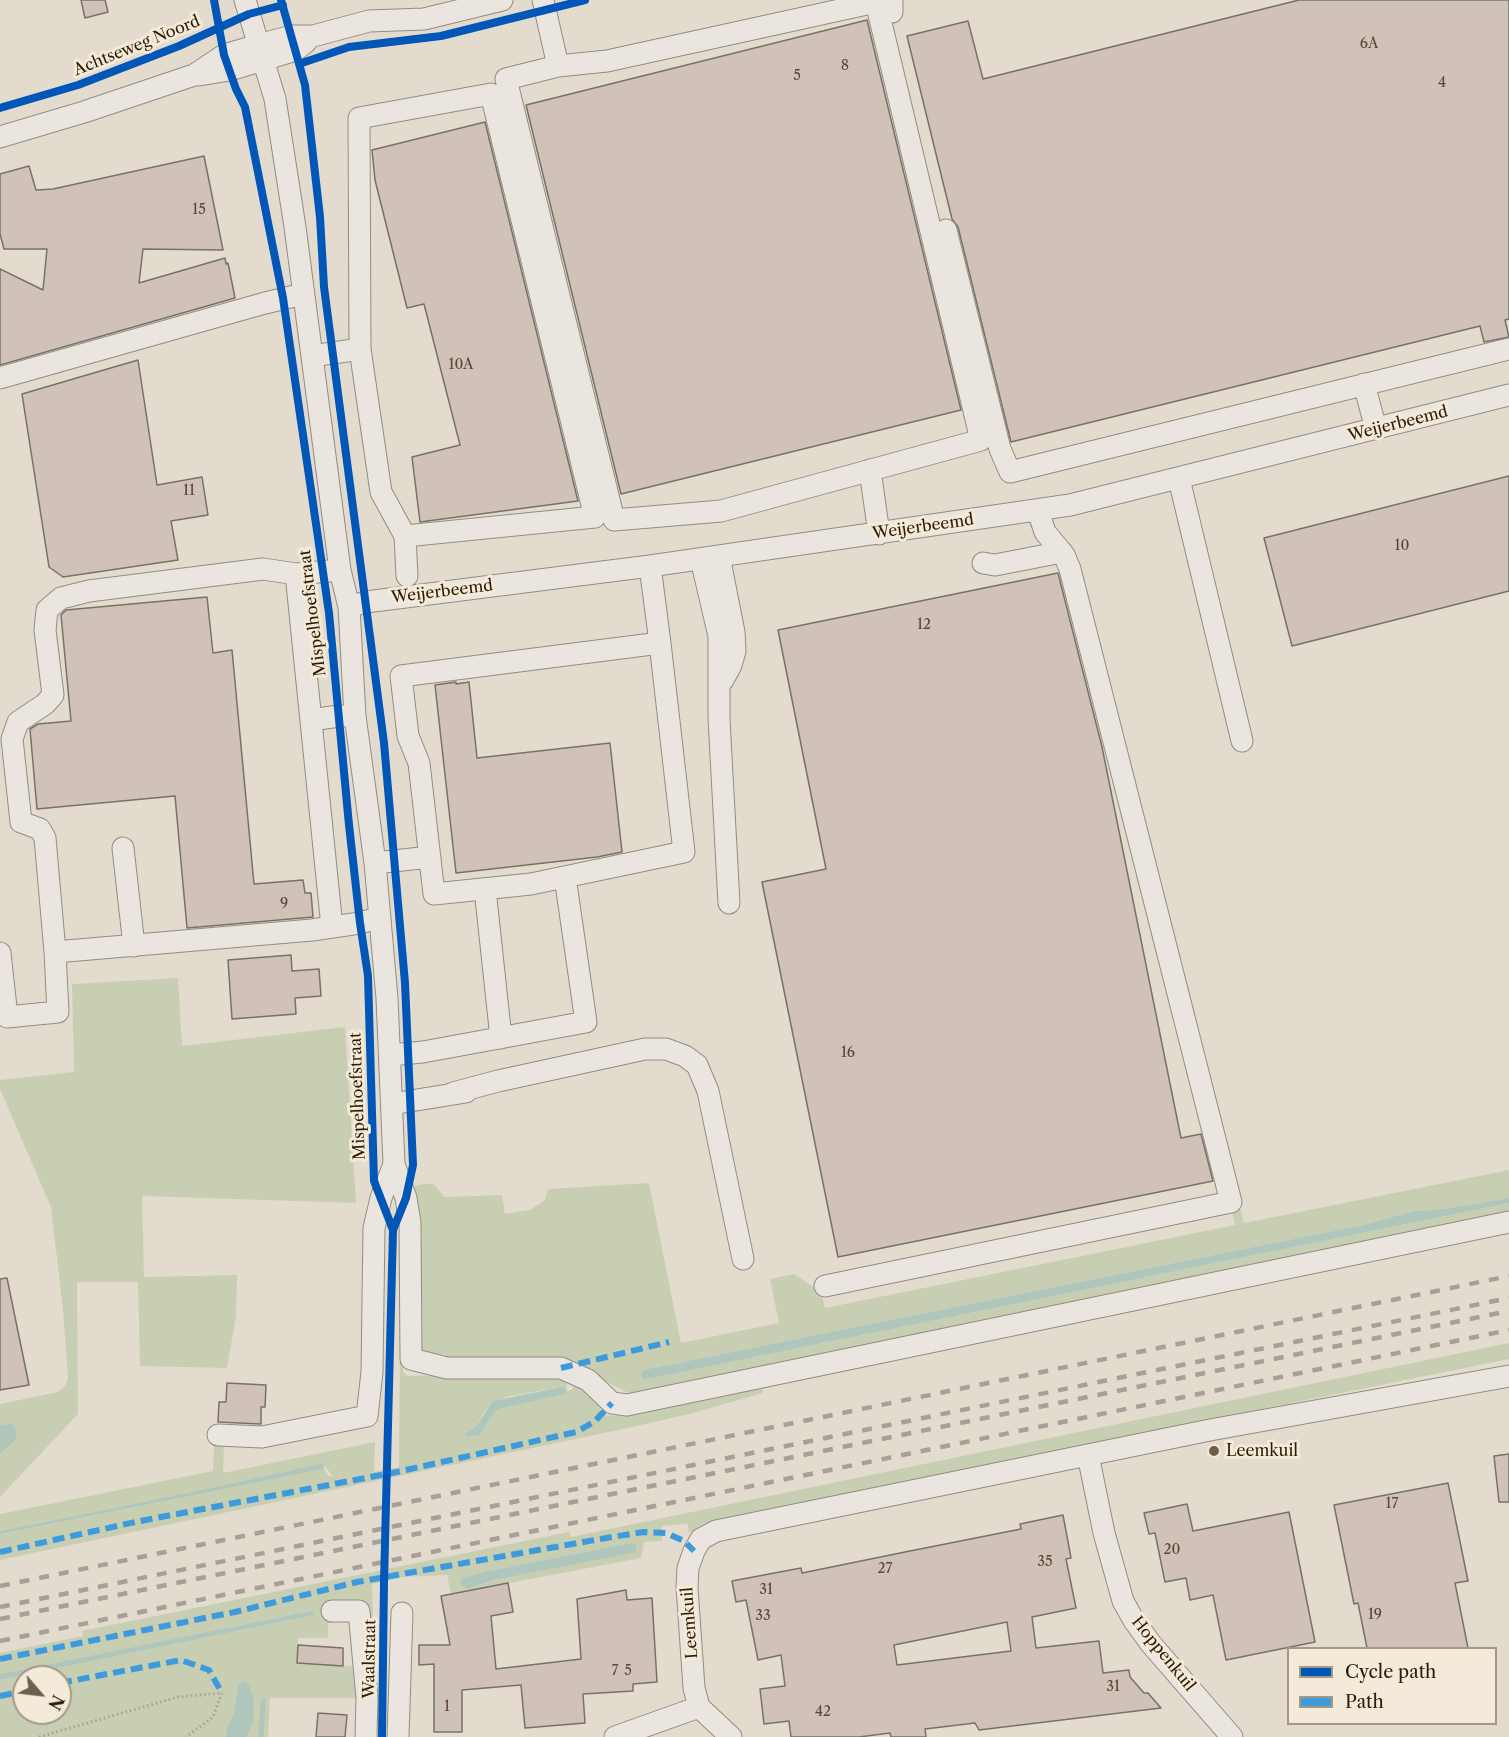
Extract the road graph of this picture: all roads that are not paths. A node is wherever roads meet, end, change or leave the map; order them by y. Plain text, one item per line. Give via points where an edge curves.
1 (245, 0) edge
2 (502, 0) edge
3 (543, 0) edge
4 (891, 4) edge
5 (261, 52) junction
6 (558, 66) junction
7 (0, 137) edge
8 (303, 294) junction
9 (360, 349) junction
10 (1509, 349) edge
11 (312, 356) junction
12 (0, 378) edge
13 (1369, 383) junction
14 (1509, 396) edge
15 (1380, 428) junction
16 (870, 470) junction
17 (1179, 479) junction
18 (1038, 511) junction
19 (879, 534) junction
20 (405, 536) junction
21 (710, 557) junction
22 (650, 566) junction
23 (340, 570) junction
24 (296, 574) junction
25 (407, 576) dead end
26 (349, 607) junction
27 (660, 644) junction
28 (355, 716) junction
29 (310, 720) junction
30 (1242, 741) dead end
31 (123, 848) dead end
32 (430, 857) junction
33 (375, 863) junction
34 (565, 877) junction
35 (484, 889) junction
36 (729, 903) dead end
37 (380, 917) junction
38 (332, 927) junction
39 (134, 946) junction
40 (55, 952) junction
41 (0, 953) edge
42 (501, 1038) junction
43 (390, 1055) junction
44 (392, 1104) junction
45 (394, 1164) junction
46 (1509, 1222) edge
47 (743, 1259) dead end
48 (825, 1286) dead end
49 (1509, 1376) edge
50 (218, 1435) dead end
51 (1088, 1455) junction
52 (332, 1611) dead end
53 (402, 1613) dead end
54 (699, 1707) junction
55 (366, 1737) edge
56 (398, 1737) edge
57 (615, 1737) edge
58 (730, 1737) edge
59 (1232, 1737) edge

1 - 5 street, Mispelhoefstraat
2 - 5 street via 424,19 369,21 313,36 292,36
3 - 6 street
4 - 13 street via 1000,449 1010,472
5 - 7 street via 224,56 194,75
5 - 8 street, Mispelhoefstraat via 275,99
6 - 16 street via 506,79 614,520 721,511
6 - 16 street via 607,61 876,2 981,440
8 - 11 street, Mispelhoefstraat
8 - 12 street
9 - 11 street
9 - 20 street via 381,492
9 - 20 street via 359,118 491,94 595,516
10 - 13 street
11 - 23 street, Mispelhoefstraat
13 - 15 street
14 - 15 street, Weijerbeemd
15 - 17 street, Weijerbeemd
16 - 19 street
17 - 18 street, Weijerbeemd
17 - 30 street
18 - 19 street, Weijerbeemd
18 - 48 street via 1045,532 1070,569 1231,1202
19 - 21 street, Weijerbeemd
20 - 25 street
21 - 22 street, Weijerbeemd
21 - 36 street via 719,636
22 - 26 street, Weijerbeemd
22 - 27 street
23 - 24 street
23 - 26 street, Mispelhoefstraat
24 - 29 street
24 - 40 street via 263,569 89,591 61,598 47,610 45,630 53,695 18,722 12,740 21,822 40,829 45,838
26 - 28 street, Mispelhoefstraat
27 - 32 street via 401,676 408,736 419,763
27 - 34 street via 684,852
28 - 29 street
28 - 33 street, Mispelhoefstraat
29 - 38 street
31 - 39 street
32 - 33 street
32 - 35 street via 434,894
33 - 37 street, Mispelhoefstraat
34 - 35 street
34 - 42 street via 586,1022
35 - 42 street
37 - 38 street
37 - 43 street, Mispelhoefstraat
38 - 39 street
39 - 40 street
40 - 41 street via 58,1012 7,1017
42 - 43 street via 423,1053
43 - 44 street, Mispelhoefstraat
44 - 45 street, Mispelhoefstraat
44 - 47 street via 667,1059 682,1061 703,1078
45 - 46 street, Mispelhoefstraat via 410,1223 411,1359 447,1368 561,1368 588,1380 616,1404 643,1402
45 - 50 street, Mispelhoefstraat via 374,1228 372,1372 367,1416 262,1437
49 - 51 street, Leemkuil
51 - 54 street, Leemkuil via 732,1526 701,1539 688,1568 687,1587 694,1688
51 - 59 street, Hoppenkuil via 1104,1533 1133,1619
52 - 55 street, Waalstraat via 359,1611
53 - 56 street, Waalstraat
54 - 57 street
54 - 58 street

